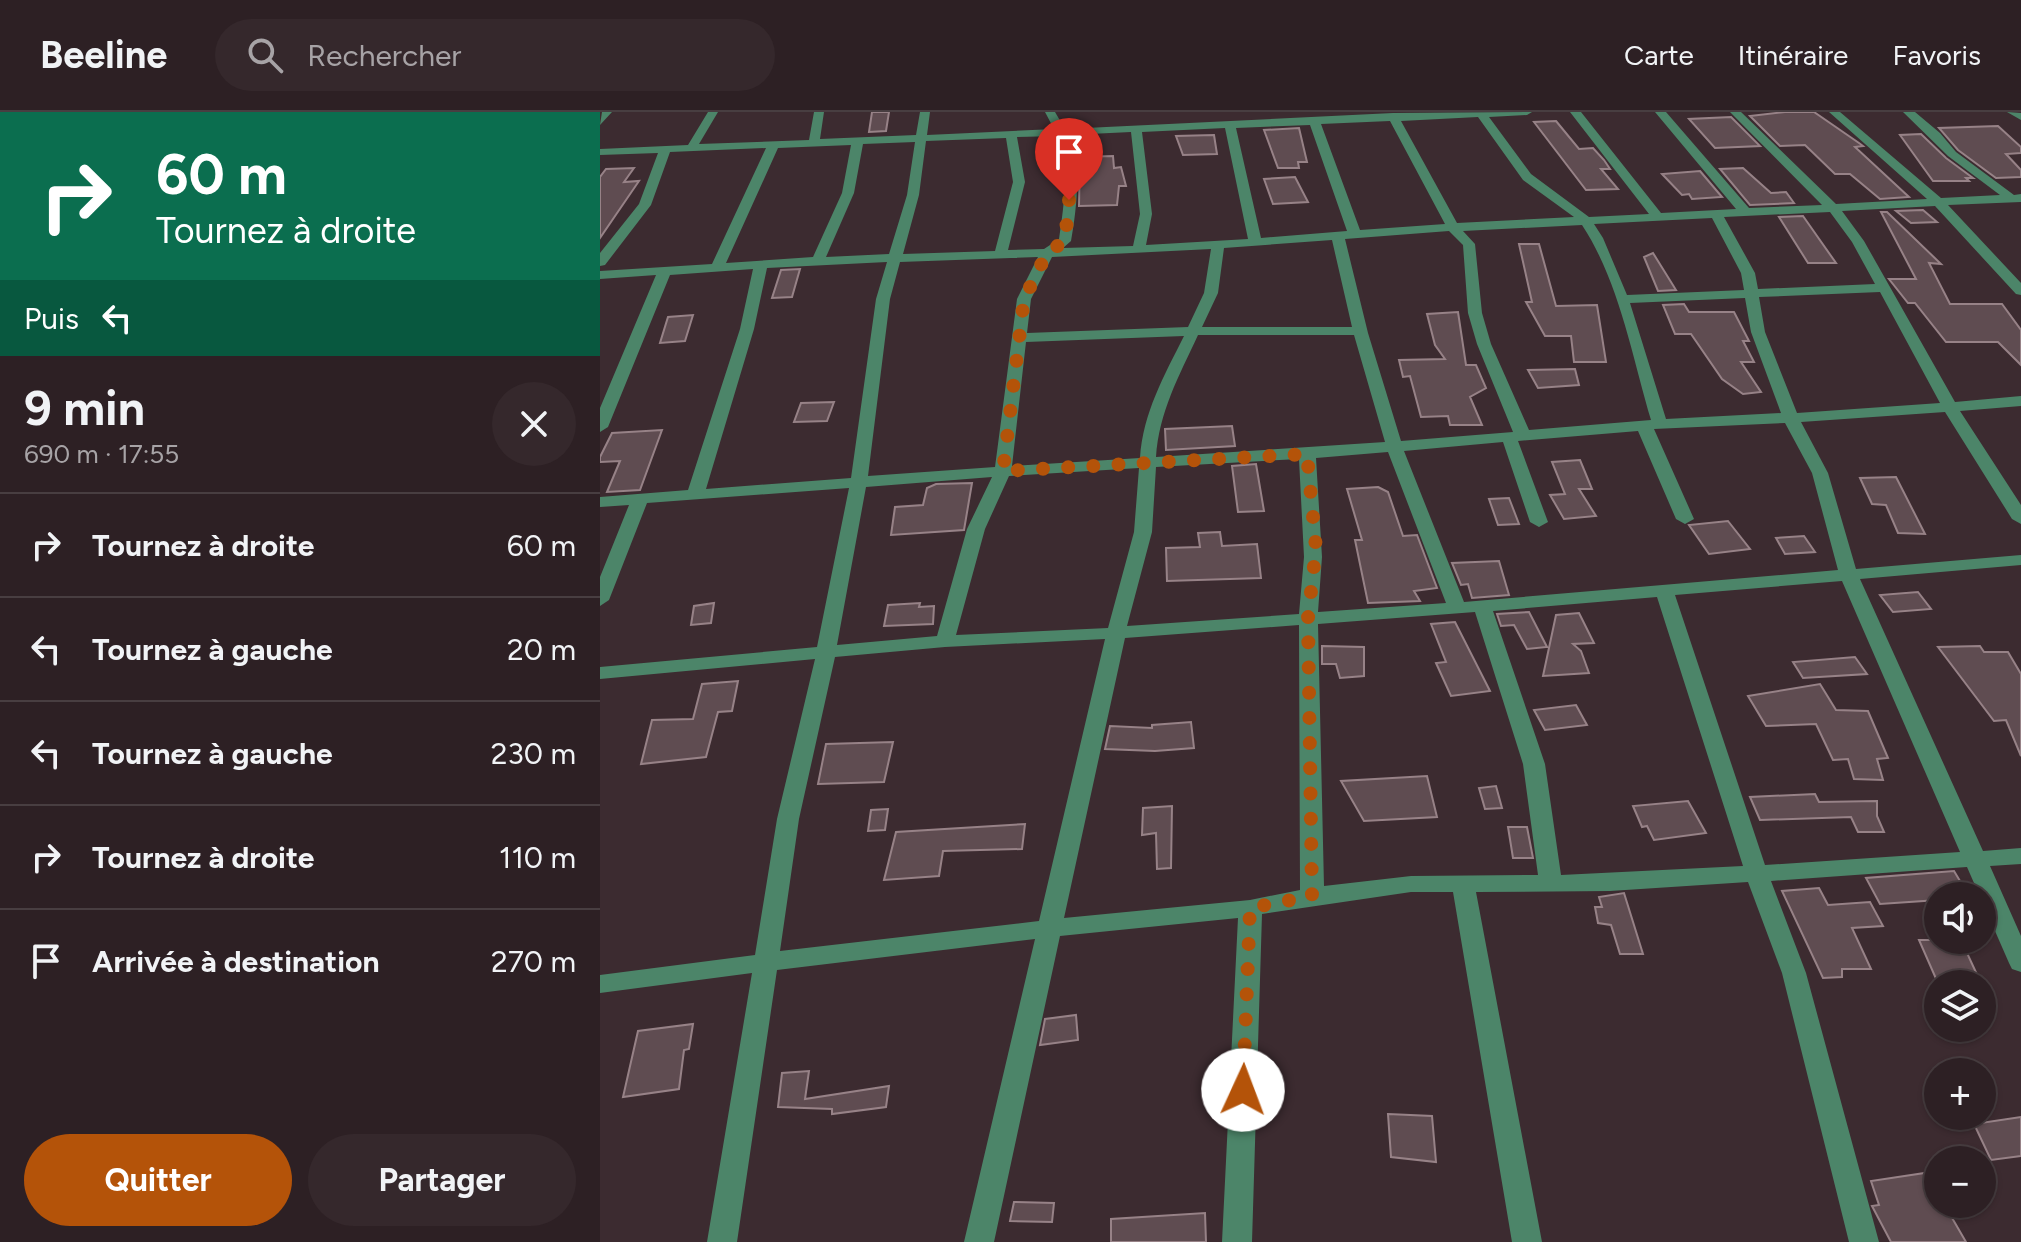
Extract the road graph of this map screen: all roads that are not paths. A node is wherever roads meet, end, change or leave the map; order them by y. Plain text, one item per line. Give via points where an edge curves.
1 (607, 112) edge
2 (713, 112) edge
3 (819, 112) edge
4 (925, 112) edge
5 (1050, 112) edge
6 (1155, 112) edge
7 (1527, 112) edge
8 (1575, 112) edge
9 (1660, 112) edge
10 (1735, 112) edge
11 (1834, 112) edge
12 (1908, 112) edge
13 (2012, 112) edge
14 (1480, 113) edge
15 (1364, 114) edge
16 (1393, 116) junction
17 (1254, 117) edge
18 (2021, 117) edge
19 (1314, 120) junction
20 (600, 122) edge
21 (1229, 123) junction
22 (1161, 126) junction
23 (1136, 128) junction
24 (1059, 130) junction
25 (1011, 133) junction
26 (920, 137) junction
27 (858, 140) junction
28 (814, 142) junction
29 (774, 144) junction
30 (692, 147) junction
31 (665, 149) junction
32 (600, 152) edge
33 (2017, 198) edge
34 (1940, 204) junction
35 (1834, 209) junction
36 (1747, 214) junction
37 (1717, 215) junction
38 (1658, 217) junction
39 (1585, 220) junction
40 (1453, 228) junction
41 (1346, 235) junction
42 (1255, 241) junction
43 (1218, 245) junction
44 (1139, 249) junction
45 (1047, 253) junction
46 (1001, 254) junction
47 (897, 258) junction
48 (818, 261) junction
49 (600, 262) edge
50 (761, 265) junction
51 (717, 267) junction
52 (665, 271) junction
53 (600, 275) edge
54 (1884, 288) junction
55 (2021, 291) edge
56 (1751, 296) junction
57 (1622, 299) junction
58 (1193, 331) junction
59 (1362, 331) junction
60 (1022, 338) junction
61 (2021, 401) edge
62 (1950, 407) junction
63 (1791, 418) junction
64 (1652, 425) junction
65 (600, 427) edge
66 (1516, 436) junction
67 (1394, 448) junction
68 (1307, 454) junction
69 (1146, 462) junction
70 (1003, 471) junction
71 (858, 485) junction
72 (695, 496) junction
73 (640, 500) junction
74 (600, 502) edge
75 (1685, 519) dead end
76 (2021, 519) edge
77 (1539, 522) dead end
78 (2021, 560) edge
79 (1848, 573) junction
80 (1664, 589) junction
81 (600, 600) edge
82 (1482, 605) junction
83 (1457, 608) junction
84 (1308, 618) junction
85 (1116, 633) junction
86 (945, 641) junction
87 (826, 652) junction
88 (600, 673) edge
89 (2021, 856) edge
90 (1976, 861) junction
91 (1757, 875) junction
92 (1551, 883) junction
93 (1463, 884) junction
94 (1312, 896) junction
95 (1250, 908) junction
96 (1053, 927) junction
97 (765, 960) junction
98 (2021, 963) edge
99 (600, 984) edge
100 (722, 1242) edge
101 (979, 1242) edge
102 (1237, 1242) edge
103 (1527, 1242) edge
104 (1864, 1242) edge

1 - 20 street
2 - 30 street
3 - 28 street
4 - 26 street
5 - 24 street
6 - 22 street
7 - 14 street
8 - 38 street
9 - 36 street
10 - 35 street
11 - 34 street
12 - 33 street via 1952,154
13 - 18 street
14 - 16 street
14 - 39 street via 1527,177
15 - 16 street
15 - 19 street
16 - 40 street
17 - 19 street
17 - 21 street
19 - 41 street
21 - 22 street
21 - 42 street
22 - 23 street
23 - 24 street
23 - 44 street via 1146,214
24 - 25 street
24 - 45 street via 1070,146 1069,217 1065,241
25 - 26 street
25 - 46 street via 1019,182
26 - 27 street
26 - 47 street
27 - 28 street
27 - 48 street via 848,193
28 - 29 street
29 - 30 street
29 - 51 street
30 - 31 street
31 - 32 street
31 - 49 street via 645,205
33 - 34 street
34 - 35 street
34 - 55 street
35 - 36 street
35 - 54 street
36 - 37 street
37 - 38 street
37 - 56 street via 1748,273
38 - 39 street
39 - 40 street
39 - 57 street
40 - 41 street
40 - 66 street via 1469,244 1475,313
41 - 42 street
41 - 59 street
42 - 43 street
43 - 44 street
43 - 58 street via 1211,293
44 - 45 street
45 - 46 street
45 - 60 street via 1024,299
46 - 47 street
47 - 48 street
47 - 71 street via 881,314
48 - 50 street
50 - 51 street
50 - 72 street via 747,329
51 - 52 street
52 - 53 street
52 - 65 street
54 - 56 street
54 - 62 street
56 - 57 street
56 - 63 street via 1758,332
57 - 64 street
58 - 59 street
58 - 60 street
58 - 69 street via 1158,405
59 - 67 street
60 - 70 street
61 - 62 street
62 - 63 street
62 - 76 street
63 - 64 street
63 - 79 street via 1820,473
64 - 66 street
64 - 75 street
66 - 67 street
66 - 77 street
67 - 68 street
67 - 83 street
68 - 69 street
68 - 84 street via 1316,548
69 - 70 street
69 - 85 street via 1143,532
70 - 71 street
70 - 86 street via 976,529
71 - 72 street
71 - 87 street
72 - 73 street
73 - 74 street
73 - 81 street
78 - 79 street
79 - 80 street
79 - 90 street
80 - 82 street
80 - 91 street
82 - 83 street
82 - 92 street via 1534,764
83 - 84 street
84 - 85 street
84 - 94 street
85 - 86 street
85 - 96 street
86 - 87 street
87 - 88 street
87 - 97 street via 788,819
89 - 90 street
90 - 91 street
90 - 98 street
91 - 92 street
91 - 104 street via 1794,973
92 - 93 street
93 - 94 street via 1411,884
93 - 103 street
94 - 95 street
95 - 96 street
95 - 102 street
96 - 97 street
96 - 101 street
97 - 99 street
97 - 100 street

